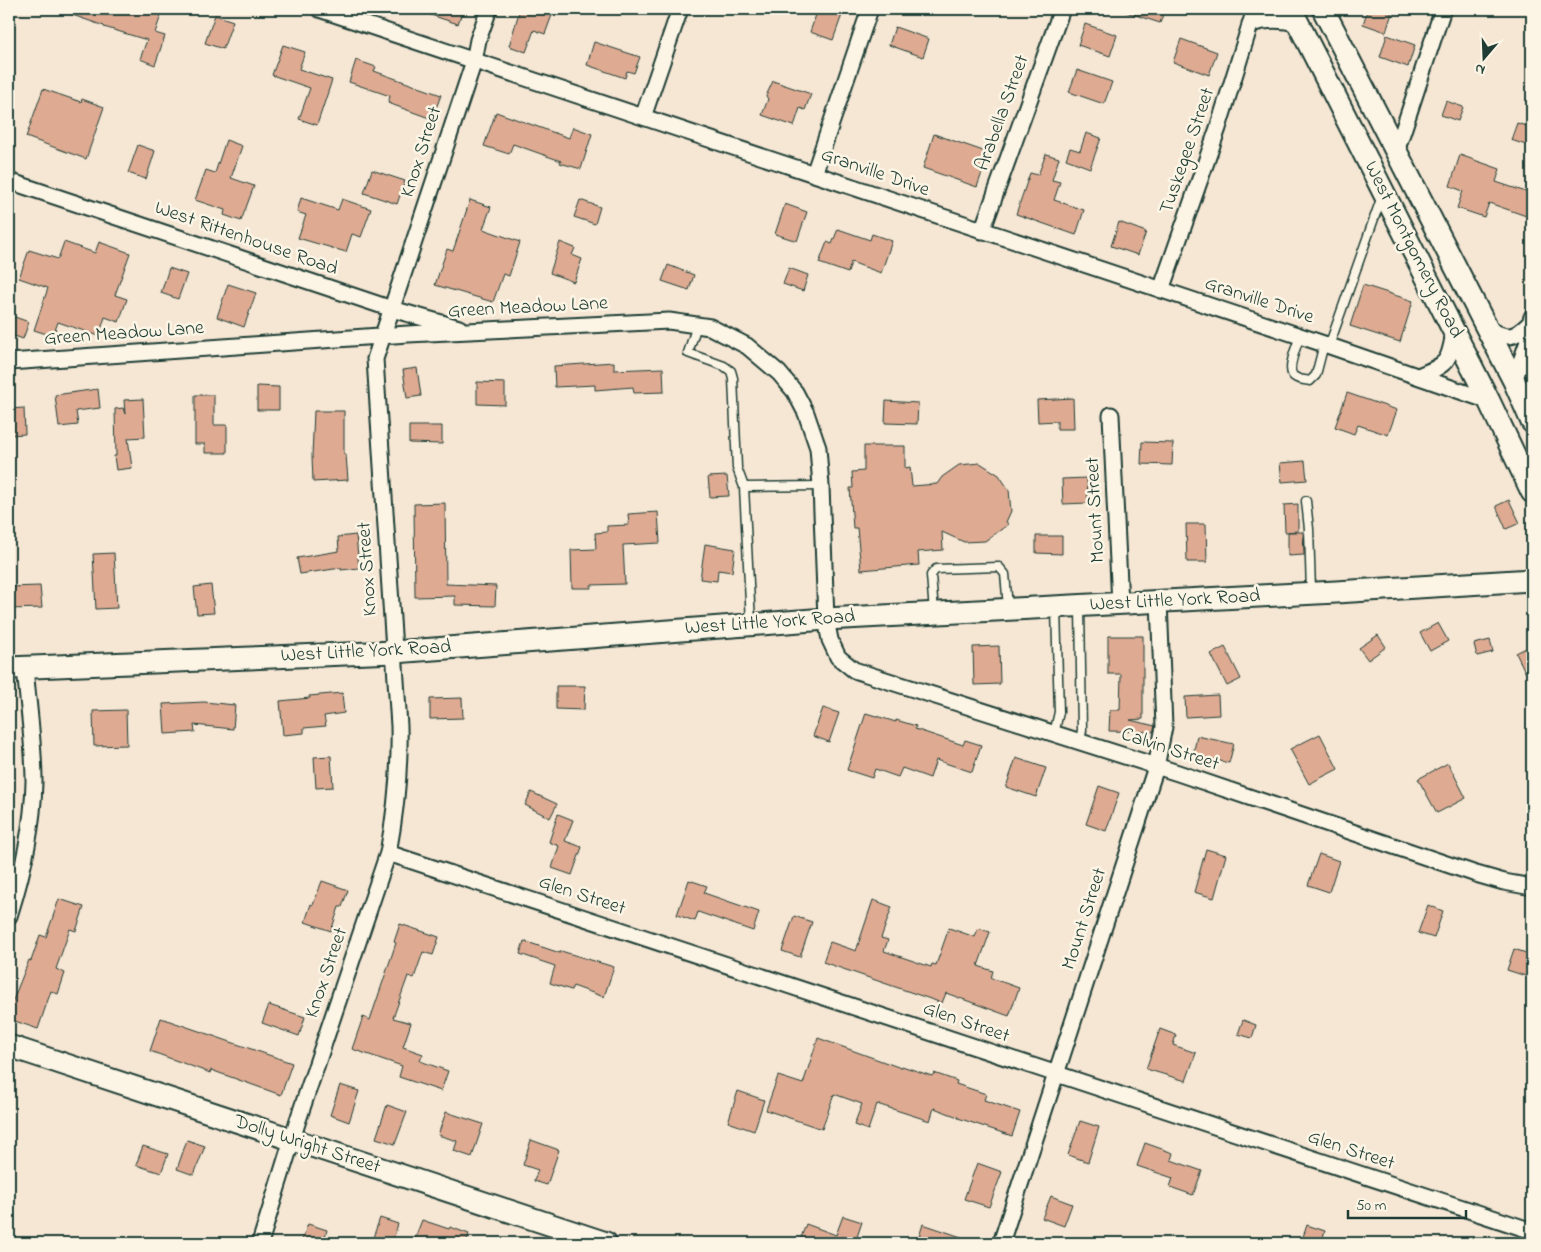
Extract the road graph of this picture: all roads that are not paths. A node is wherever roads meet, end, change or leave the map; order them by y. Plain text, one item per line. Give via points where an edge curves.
1 (319, 9) edge
2 (489, 9) edge
3 (680, 9) edge
4 (870, 9) edge
5 (1062, 9) edge
6 (1255, 9) edge
7 (1323, 9) edge
8 (1443, 9) edge
9 (1295, 16) edge
10 (1250, 24) junction
11 (474, 61) junction
12 (643, 117) junction
13 (1396, 152) junction
14 (1369, 162) junction
15 (814, 174) junction
16 (9, 181) edge
17 (1383, 191) junction
18 (982, 231) junction
19 (1162, 290) junction
20 (392, 309) junction
21 (1531, 320) edge
22 (697, 325) junction
23 (1486, 328) junction
24 (471, 331) junction
25 (1454, 332) junction
26 (383, 336) junction
27 (1300, 336) junction
28 (1327, 345) junction
29 (9, 362) edge
30 (1418, 376) junction
31 (1514, 381) junction
32 (1489, 401) junction
33 (1111, 415) dead end
34 (1531, 417) edge
35 (821, 486) junction
36 (744, 487) junction
37 (1532, 492) edge
38 (1306, 501) dead end
39 (1532, 580) edge
40 (1311, 593) junction
41 (1159, 601) junction
42 (1120, 604) junction
43 (1080, 606) junction
44 (1056, 607) junction
45 (1008, 610) junction
46 (935, 613) junction
47 (826, 619) junction
48 (751, 624) junction
49 (394, 652) junction
50 (17, 668) edge
51 (1054, 734) junction
52 (1080, 742) junction
53 (1156, 767) junction
54 (388, 853) junction
55 (1532, 887) edge
56 (9, 916) edge
57 (9, 1046) edge
58 (1055, 1074) junction
59 (293, 1140) junction
60 (1532, 1231) edge
61 (260, 1243) edge
62 (606, 1243) edge
63 (1001, 1243) edge

1 - 11 street, Granville Drive
2 - 11 street, Knox Street
3 - 12 street
4 - 15 street
5 - 18 street, Arabella Street
6 - 10 street, Tuskegee Street
7 - 13 street, West Montgomery Road
8 - 13 street
9 - 10 street
9 - 14 street, West Montgomery Road
10 - 19 street, Tuskegee Street
11 - 12 street, Granville Drive
11 - 20 street, Knox Street
12 - 15 street, Granville Drive
13 - 14 street
13 - 23 street, West Montgomery Road
14 - 17 street, West Montgomery Road
15 - 18 street, Granville Drive
16 - 20 street, West Rittenhouse Road
17 - 25 street, West Montgomery Road
17 - 28 lane
18 - 19 street, Granville Drive
19 - 27 street, Granville Drive
20 - 24 street, West Rittenhouse Road
20 - 26 street, Knox Street
21 - 23 street via 1521,332 1509,337
21 - 31 street via 1530,333
22 - 24 street, Green Meadow Lane via 669,321
22 - 35 street, Green Meadow Lane via 747,346 779,372 796,392 818,448
22 - 36 lane via 688,353 731,370 737,468
23 - 31 street, West Montgomery Road
24 - 26 street, Green Meadow Lane
25 - 30 street via 1451,355 1439,367
25 - 32 street, West Montgomery Road
26 - 29 street, Green Meadow Lane
26 - 49 street, Knox Street via 375,359
27 - 28 street, Granville Drive
27 - 28 lane via 1290,366 1295,378 1310,381 1316,375
28 - 30 street, Granville Drive
30 - 32 street, Granville Drive
31 - 34 street, West Montgomery Road
32 - 37 street, West Montgomery Road
33 - 42 street, Mount Street
35 - 36 lane
35 - 47 street, Green Meadow Lane
36 - 48 lane
38 - 40 lane
39 - 40 street, West Little York Road
40 - 41 street, West Little York Road
41 - 42 street, West Little York Road
41 - 53 street, Mount Street via 1164,726
42 - 43 street, West Little York Road
43 - 44 street, West Little York Road
43 - 52 lane
44 - 45 street, West Little York Road
44 - 51 lane via 1059,712
45 - 46 street, West Little York Road
45 - 46 lane via 1006,574 999,567 936,569 931,575
46 - 47 street, West Little York Road
47 - 48 street, West Little York Road
47 - 51 street, Calvin Street via 830,640 838,657 854,670
48 - 49 street, West Little York Road
49 - 50 street, West Little York Road
49 - 54 street, Knox Street via 400,765
50 - 56 street via 34,780 23,870
51 - 52 street, Calvin Street
52 - 53 street, Calvin Street
53 - 55 street, Calvin Street via 1476,874
53 - 58 street, Mount Street
54 - 58 street, Glen Street
54 - 59 street, Knox Street
57 - 59 street, Dolly Wright Street
58 - 60 street, Glen Street
58 - 63 street, Mount Street
59 - 61 street, Knox Street
59 - 62 street, Dolly Wright Street

